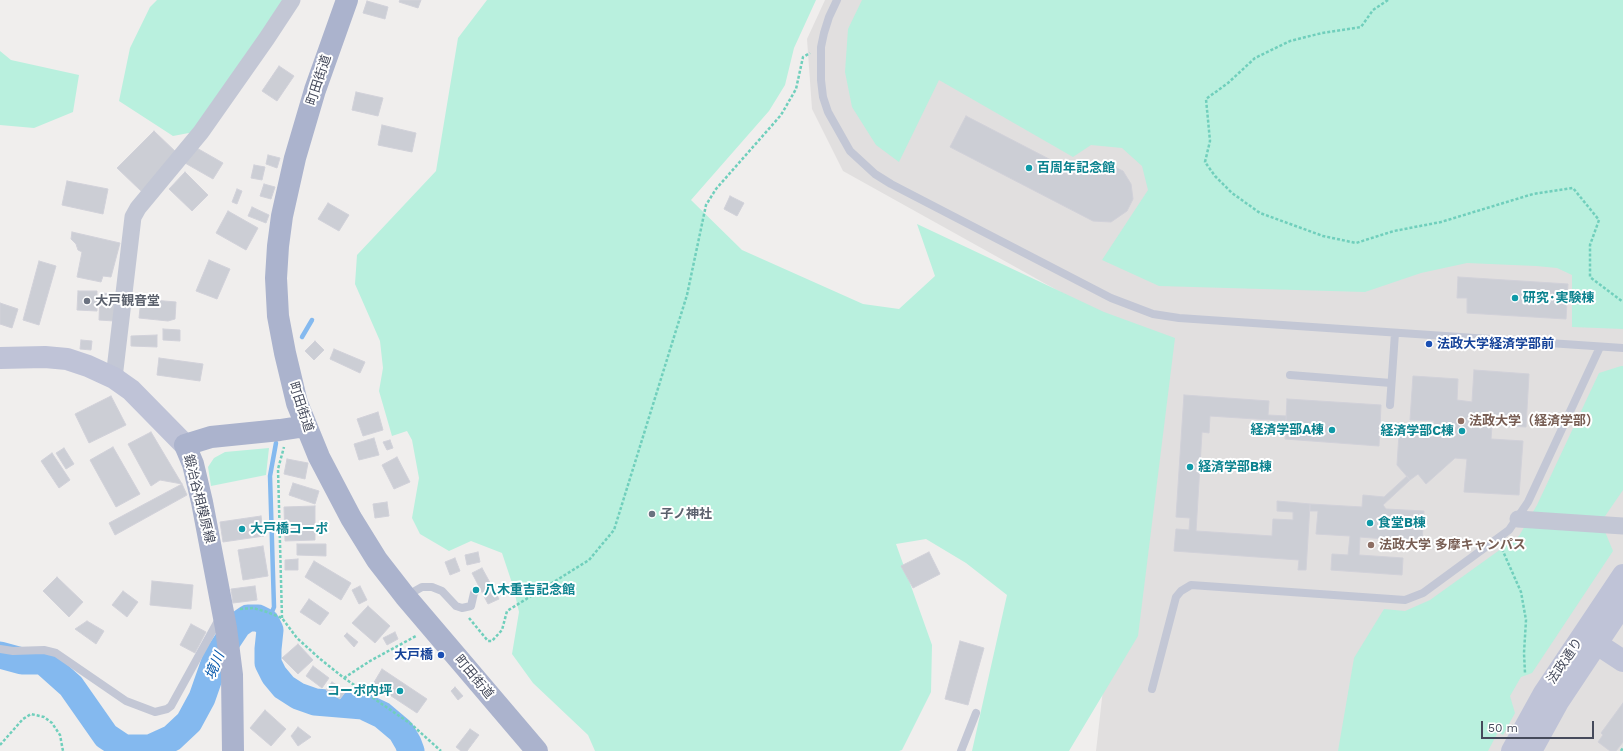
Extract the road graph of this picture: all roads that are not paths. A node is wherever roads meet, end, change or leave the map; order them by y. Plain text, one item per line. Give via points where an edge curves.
1 (292, 0) edge
2 (347, 0) edge
3 (837, 0) edge
4 (1395, 333) junction
5 (1600, 347) junction
6 (1623, 348) edge
7 (0, 358) edge
8 (1290, 375) dead end
9 (114, 378) junction
10 (1391, 383) junction
11 (1390, 404) dead end
12 (297, 427) junction
13 (184, 445) junction
14 (1522, 519) junction
15 (1623, 526) edge
16 (1623, 575) edge
17 (474, 593) dead end
18 (405, 596) junction
19 (1623, 604) edge
20 (225, 620) junction
21 (1590, 639) junction
22 (0, 649) edge
23 (1623, 661) edge
24 (1152, 689) dead end
25 (976, 713) dead end
26 (233, 751) edge
27 (537, 751) edge
28 (961, 751) edge
29 (1512, 751) edge
30 (1531, 751) edge

1 - 9 street via 201,132 133,217
2 - 12 main road, 町田街道 via 315,90 295,158 278,246 276,284 279,322 297,403
3 - 4 lane via 829,17 822,47 823,97 828,112 850,151 875,174 891,184 1095,290 1153,314
4 - 5 lane
4 - 10 lane
5 - 6 lane
5 - 14 lane
7 - 9 street via 67,359
8 - 10 lane
9 - 13 street via 131,390
10 - 11 lane
12 - 13 main road, 鍛冶谷相模原線 via 211,437
12 - 18 main road, 町田街道 via 319,457 351,518 377,560
13 - 20 main road, 鍛冶谷相模原線 via 193,464 202,502
14 - 15 street
14 - 24 lane via 1423,593 1405,600 1191,586 1176,597
16 - 21 street, 法政通り
17 - 18 lane via 471,606 462,608 456,606 442,591 432,587 422,587
18 - 27 main road, 町田街道
19 - 21 street, 法政通り
20 - 22 lane via 171,706 155,712 126,701 56,653 44,650
20 - 26 main road, 鍛冶谷相模原線 via 232,664
21 - 23 street
21 - 29 street, 法政通り via 1544,693
21 - 30 street, 法政通り
25 - 28 lane

